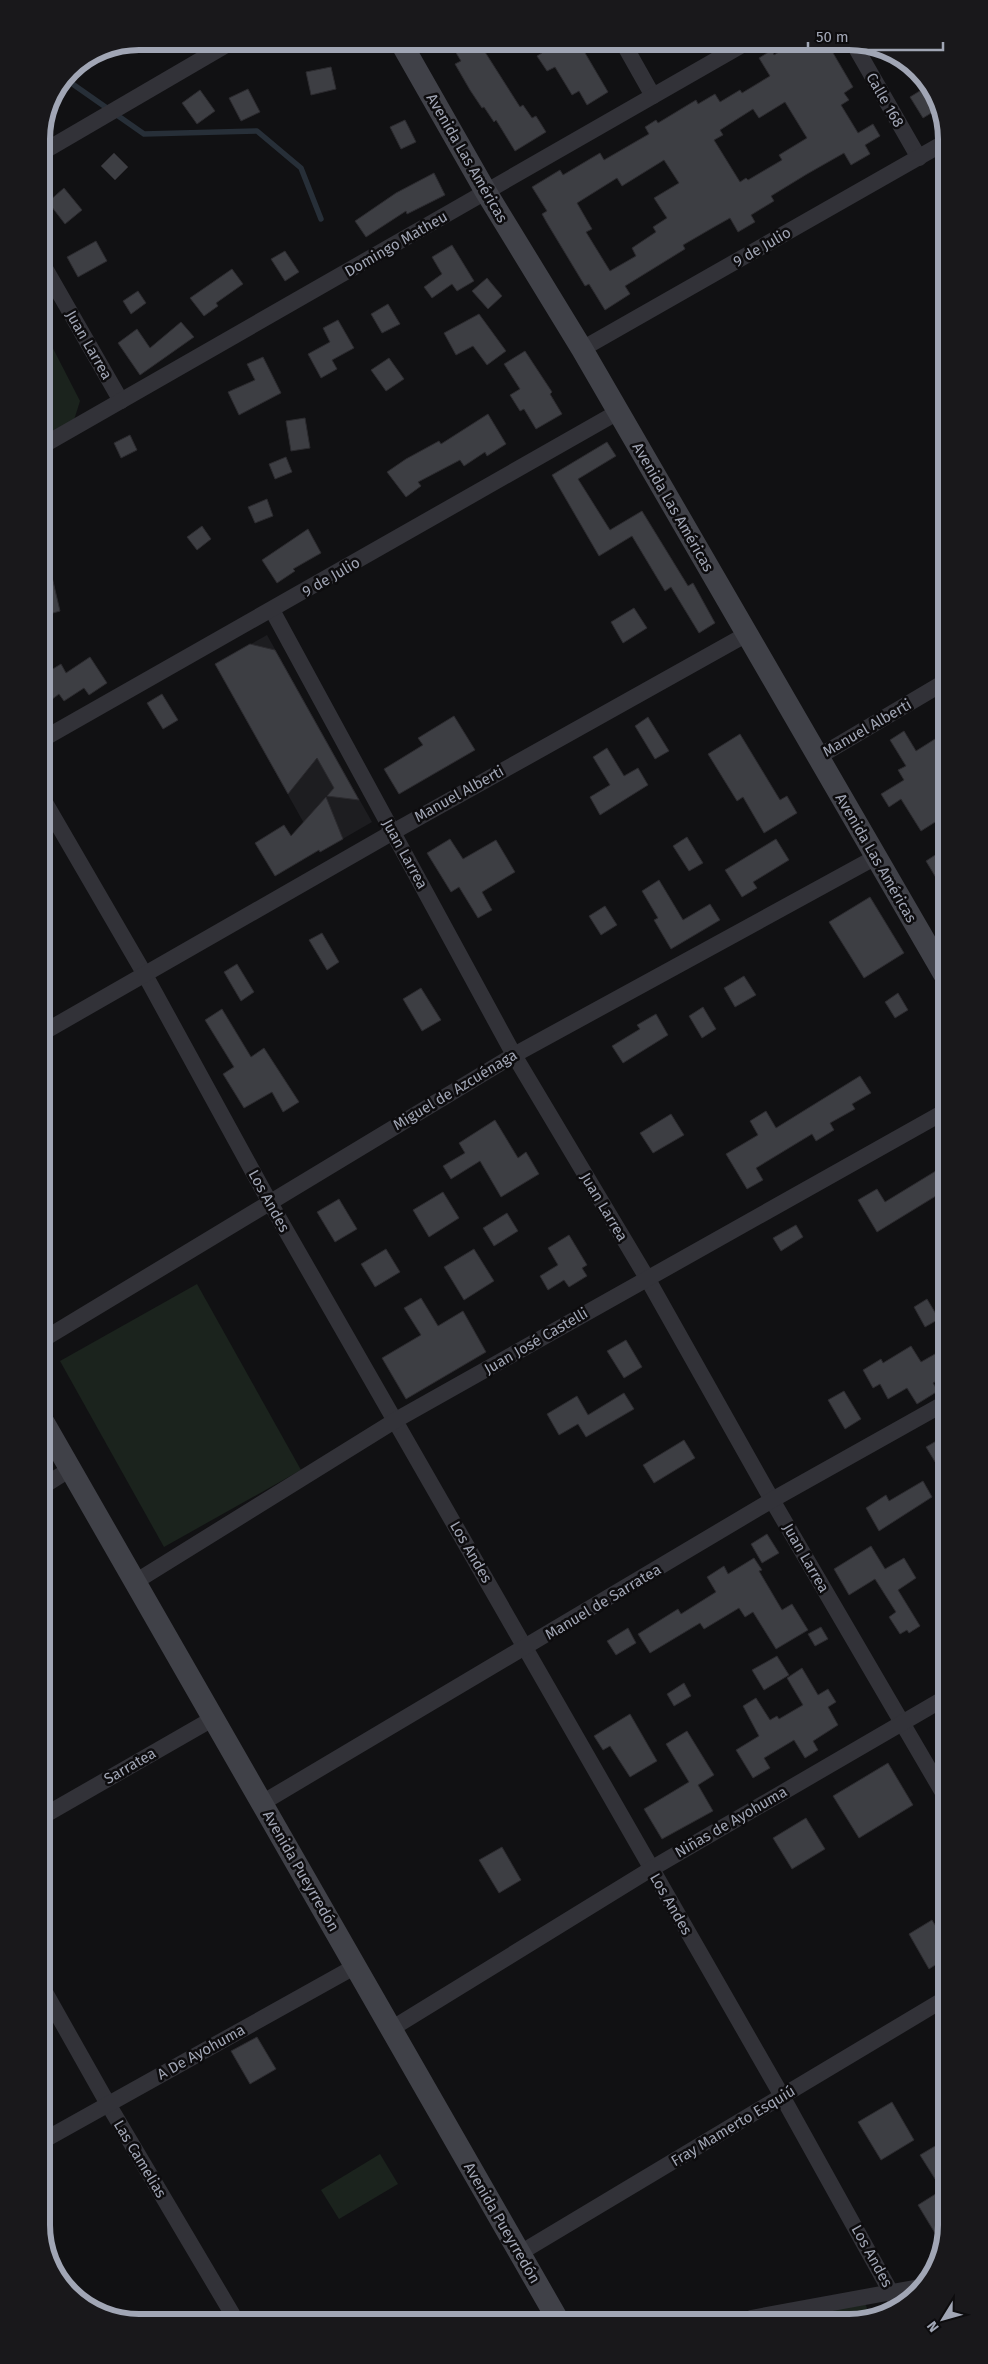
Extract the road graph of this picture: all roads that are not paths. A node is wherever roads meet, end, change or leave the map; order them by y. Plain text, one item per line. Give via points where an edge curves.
1 (217, 50) edge
2 (405, 50) edge
3 (627, 50) edge
4 (736, 50) edge
5 (857, 50) edge
6 (653, 96) junction
7 (938, 146) edge
8 (50, 148) edge
9 (919, 158) junction
10 (486, 192) junction
11 (50, 278) edge
12 (582, 349) junction
13 (121, 401) junction
14 (618, 412) junction
15 (50, 441) edge
16 (272, 610) junction
17 (747, 634) junction
18 (938, 686) edge
19 (50, 735) edge
20 (818, 756) junction
21 (50, 811) edge
22 (393, 832) junction
23 (876, 857) junction
24 (938, 964) edge
25 (144, 973) junction
26 (50, 1028) edge
27 (514, 1055) junction
28 (938, 1115) edge
29 (269, 1201) junction
30 (647, 1278) junction
31 (50, 1335) edge
32 (938, 1407) edge
33 (396, 1420) junction
34 (50, 1433) edge
35 (72, 1468) junction
36 (50, 1481) edge
37 (772, 1500) junction
38 (135, 1582) junction
39 (526, 1648) junction
40 (938, 1702) edge
41 (214, 1718) junction
42 (901, 1723) junction
43 (938, 1785) edge
44 (262, 1803) junction
45 (50, 1812) edge
46 (651, 1869) junction
47 (356, 1966) junction
48 (50, 2001) edge
49 (938, 2003) edge
50 (392, 2029) junction
51 (782, 2096) junction
52 (108, 2104) junction
53 (50, 2137) edge
54 (520, 2253) junction
55 (895, 2299) edge
56 (232, 2314) edge
57 (555, 2314) edge
58 (781, 2314) edge

1 - 8 street
2 - 10 main road, Avenida Las Américas
3 - 6 street
4 - 6 street, Domingo Matheu
5 - 9 street, Calle 168
6 - 10 street, Domingo Matheu
7 - 9 street, 9 de Julio
9 - 12 street, 9 de Julio
10 - 12 main road, Avenida Las Américas
10 - 13 street, Domingo Matheu
11 - 13 street, Juan Larrea
12 - 14 main road, Avenida Las Américas
13 - 15 street, Domingo Matheu
14 - 16 street, 9 de Julio
14 - 17 main road, Avenida Las Américas
16 - 19 street, 9 de Julio
16 - 22 street, Juan Larrea
17 - 20 main road, Avenida Las Américas
17 - 22 street, Manuel Alberti
18 - 20 street, Manuel Alberti
20 - 23 main road, Avenida Las Américas
21 - 25 street, Los Andes
22 - 25 street, Manuel Alberti
22 - 27 street, Juan Larrea
23 - 24 main road, Avenida Las Américas
23 - 27 street, Miguel de Azcuénaga
25 - 26 street, Manuel Alberti
25 - 29 street, Los Andes
27 - 29 street, Miguel de Azcuénaga
27 - 30 street, Juan Larrea
28 - 30 street, Juan José Castelli
29 - 31 street, Miguel de Azcuénaga
29 - 33 street, Los Andes
30 - 33 street, Juan José Castelli
30 - 37 street, Juan Larrea
32 - 37 street, Manuel de Sarratea
33 - 38 street, Juan José Castelli
33 - 39 street, Los Andes
34 - 35 main road, Avenida Pueyrredón
35 - 36 street
35 - 38 main road, Avenida Pueyrredón
37 - 39 street, Manuel de Sarratea
37 - 42 street, Juan Larrea
38 - 41 main road, Avenida Pueyrredón
39 - 44 street, Manuel de Sarratea
39 - 46 street, Los Andes
40 - 42 street, Niñas de Ayohuma
41 - 44 main road, Avenida Pueyrredón
41 - 45 street, Sarratea
42 - 43 street, Juan Larrea
42 - 46 street, Niñas de Ayohuma
44 - 47 main road, Avenida Pueyrredón
46 - 50 street, Niñas de Ayohuma
46 - 51 street, Los Andes
47 - 50 main road, Avenida Pueyrredón
47 - 52 street, A De Ayohuma
48 - 52 street, Las Camelias
49 - 51 street, Fray Mamerto Esquiú
50 - 54 main road, Avenida Pueyrredón
51 - 54 street, Fray Mamerto Esquiú
51 - 55 street, Los Andes
52 - 53 street, A De Ayohuma
52 - 56 street, Las Camelias
54 - 57 main road, Avenida Pueyrredón
55 - 58 street

